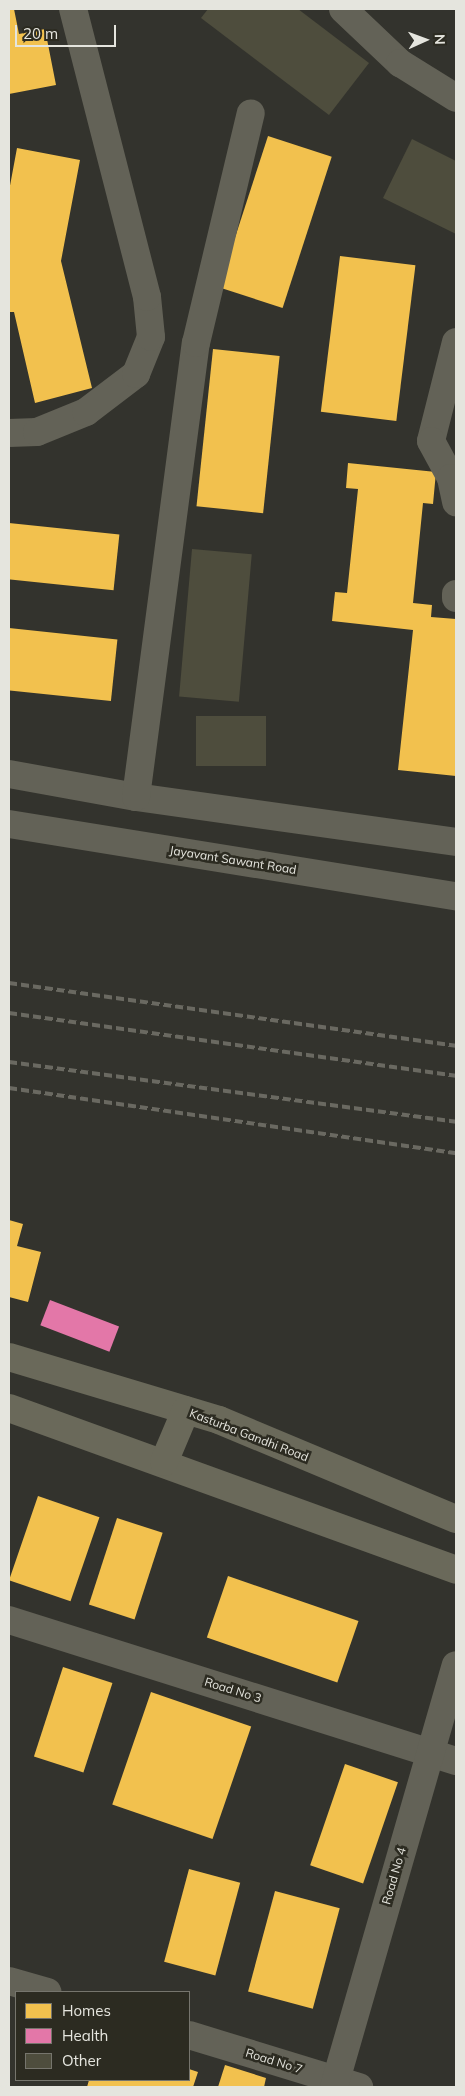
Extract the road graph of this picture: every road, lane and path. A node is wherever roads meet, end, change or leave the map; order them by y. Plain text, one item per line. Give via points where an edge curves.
1 (73, 9) edge
2 (343, 9) edge
3 (456, 98) edge
4 (251, 113) dead end
5 (456, 342) edge
6 (9, 433) edge
7 (456, 502) edge
8 (456, 594) edge
9 (456, 598) edge
10 (9, 774) edge
11 (136, 797) junction
12 (9, 824) edge
13 (456, 842) edge
14 (456, 896) edge
15 (9, 1357) edge
16 (9, 1408) edge
17 (186, 1410) junction
18 (164, 1462) junction
19 (456, 1519) edge
20 (456, 1570) edge
21 (9, 1620) edge
22 (456, 1665) edge
23 (429, 1752) junction
24 (456, 1761) edge
25 (9, 1981) edge
26 (44, 1991) edge
27 (190, 2036) edge
28 (343, 2085) edge

1 - 6 street via 147,297 151,336 136,374 86,412 38,432
2 - 3 street via 400,63
4 - 11 street via 196,343
5 - 7 street via 431,441 451,478
8 - 9 street
10 - 11 street
11 - 13 street
12 - 14 street, Jayavant Sawant Road
15 - 17 main road, Kasturba Gandhi Road
16 - 18 main road
17 - 18 main road
17 - 19 main road, Kasturba Gandhi Road
18 - 20 main road
21 - 23 street, Road No 3
22 - 23 street, Road No 4
23 - 24 street, Road No 3
23 - 28 street, Road No 4
25 - 26 street
27 - 28 street, Road No 7

